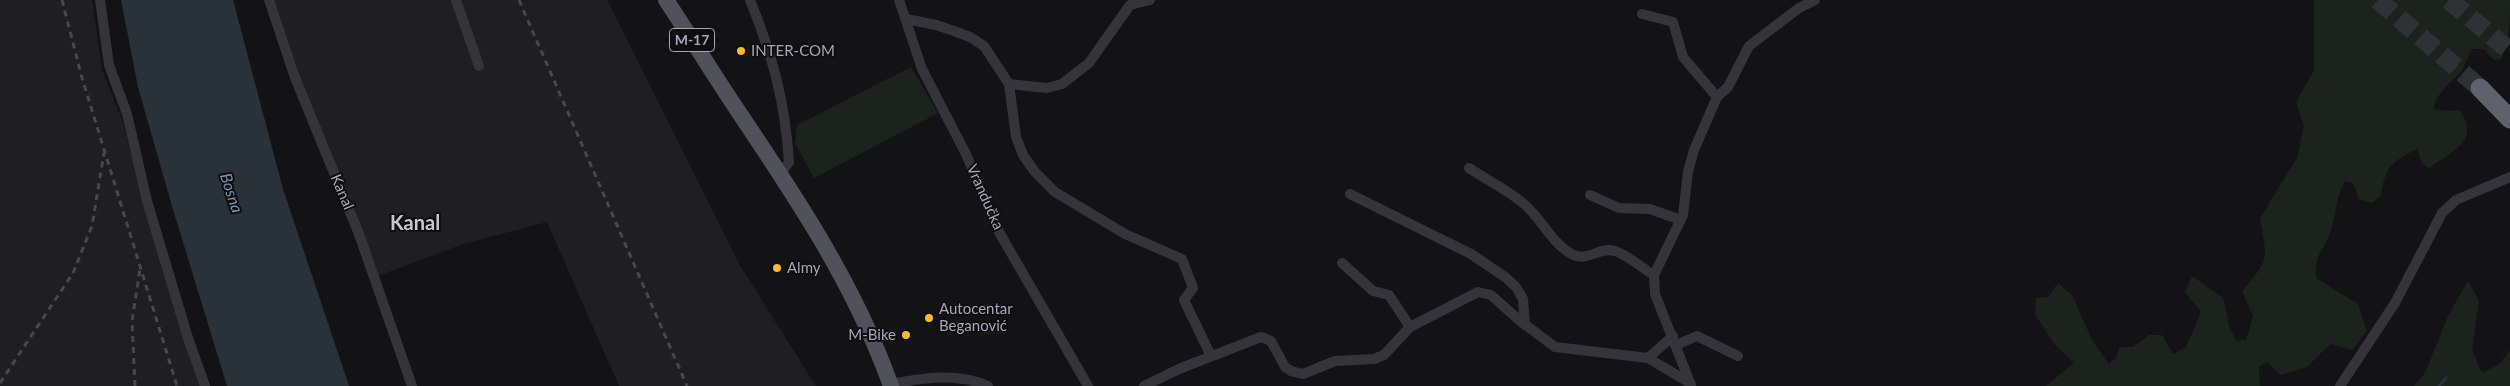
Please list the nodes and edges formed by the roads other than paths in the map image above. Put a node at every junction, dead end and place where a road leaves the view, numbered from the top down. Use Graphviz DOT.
graph roads {
  1 [pos="100,0"];
  2 [pos="269,0"];
  3 [pos="456,0"];
  4 [pos="666,0"];
  5 [pos="750,0"];
  6 [pos="899,0"];
  7 [pos="1150,0"];
  8 [pos="1815,0"];
  9 [pos="1642,14"];
  10 [pos="906,19"];
  11 [pos="478,66"];
  12 [pos="1009,84"];
  13 [pos="2480,88"];
  14 [pos="1717,97"];
  15 [pos="2510,119"];
  16 [pos="1469,168"];
  17 [pos="780,174"];
  18 [pos="2510,177"];
  19 [pos="1350,194"];
  20 [pos="1590,195"];
  21 [pos="1681,220"];
  22 [pos="1342,263"];
  23 [pos="1654,275"];
  24 [pos="1525,325"];
  25 [pos="1410,327"];
  26 [pos="1675,341"];
  27 [pos="1211,356"];
  28 [pos="1738,356"];
  29 [pos="1648,358"];
  30 [pos="1691,384"];
  31 [pos="891,385"];
  32 [pos="205,386"];
  33 [pos="412,386"];
  34 [pos="988,386"];
  35 [pos="1088,386"];
  36 [pos="1144,386"];
  37 [pos="2340,386"];
  1 -- 32 [label="street"];
  2 -- 33 [label="street, Kanal"];
  3 -- 11 [label="street"];
  4 -- 17 [label="main road, M-17"];
  5 -- 17 [label="street"];
  6 -- 10 [label="street, Vrandučka"];
  7 -- 12 [label="street"];
  8 -- 14 [label="street"];
  9 -- 14 [label="street"];
  10 -- 12 [label="street"];
  10 -- 35 [label="street, Vrandučka"];
  12 -- 27 [label="street"];
  13 -- 15 [label="highway"];
  14 -- 21 [label="street"];
  16 -- 23 [label="street"];
  17 -- 31 [label="main road, M-17"];
  18 -- 37 [label="street"];
  19 -- 24 [label="street"];
  20 -- 21 [label="street"];
  21 -- 23 [label="street"];
  22 -- 25 [label="street"];
  23 -- 26 [label="street"];
  24 -- 25 [label="street"];
  24 -- 29 [label="street"];
  25 -- 27 [label="street"];
  26 -- 28 [label="street"];
  26 -- 29 [label="street"];
  26 -- 30 [label="street"];
  27 -- 36 [label="street"];
  29 -- 30 [label="street"];
  31 -- 34 [label="street"];
}
